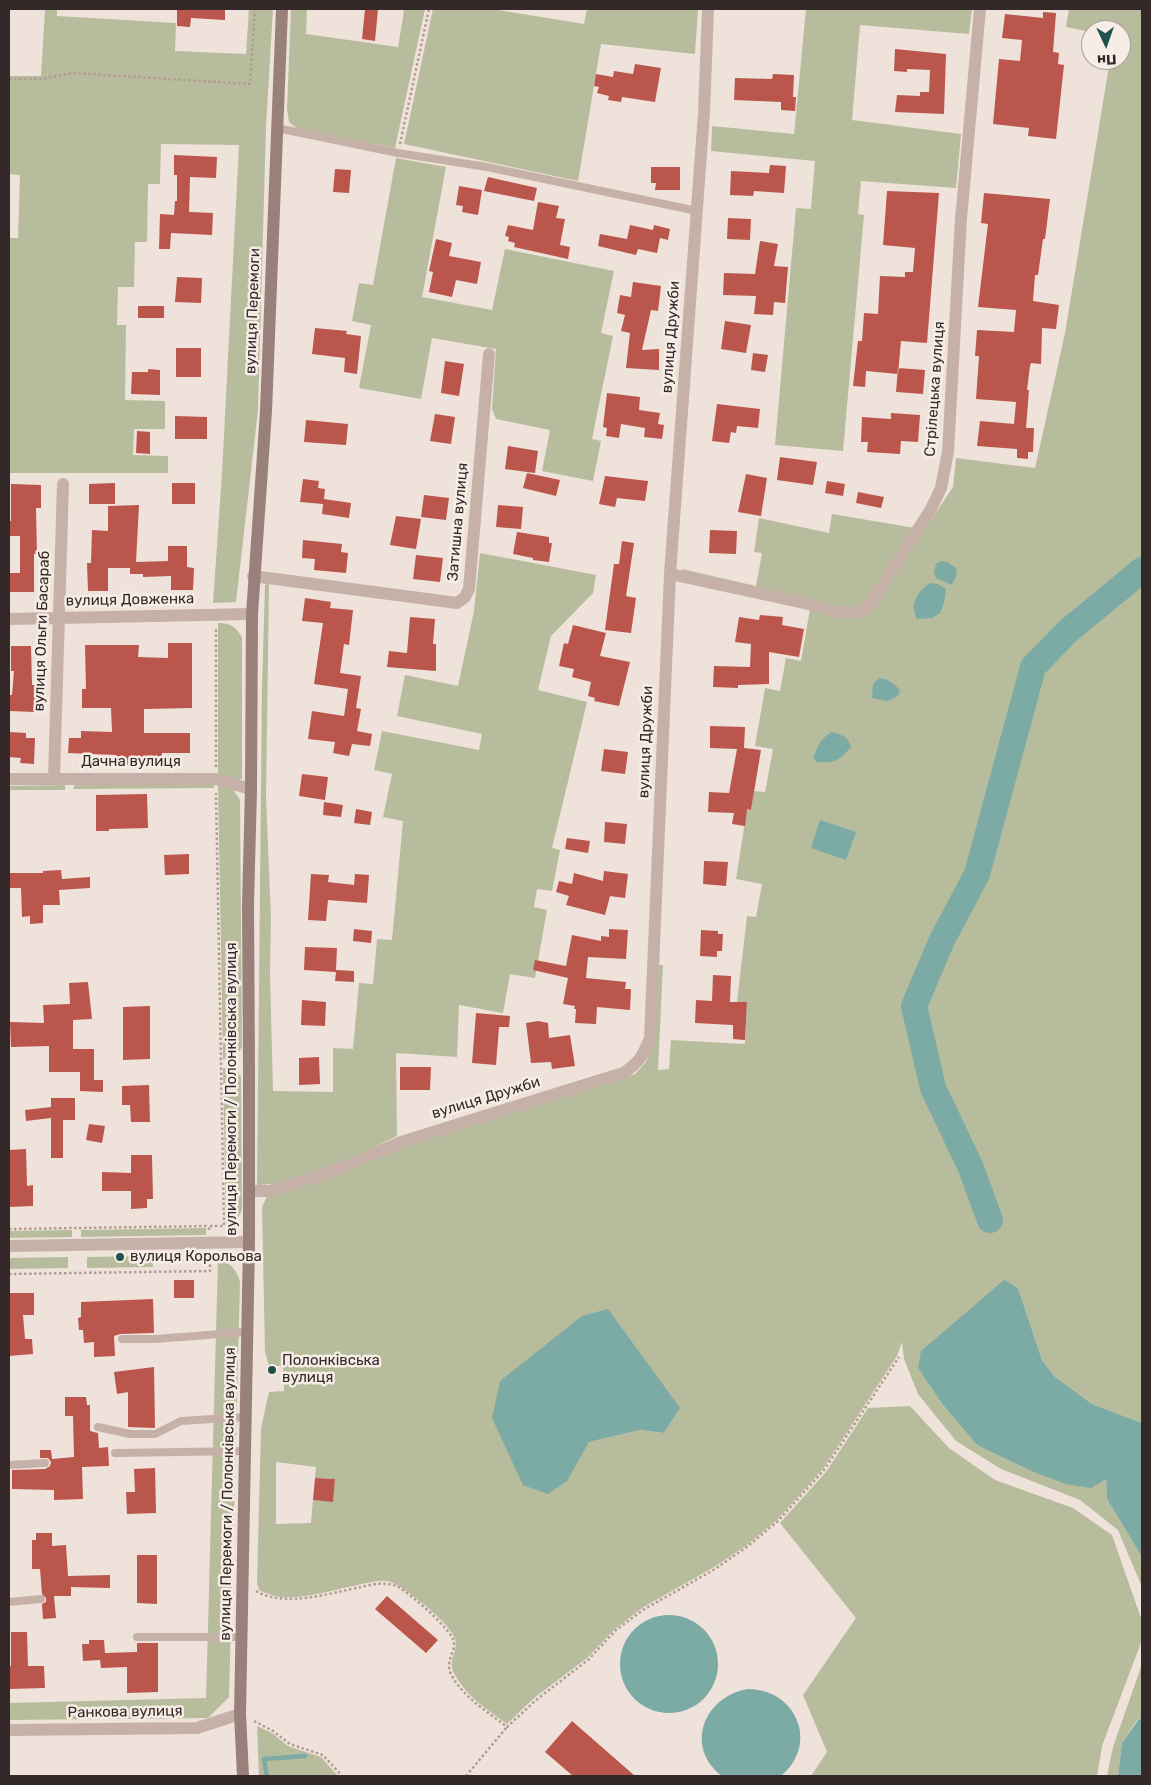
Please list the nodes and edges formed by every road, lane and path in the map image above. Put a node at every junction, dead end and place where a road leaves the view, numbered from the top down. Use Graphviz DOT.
graph roads {
  1 [pos="255,9"];
  2 [pos="282,9"];
  3 [pos="429,9"];
  4 [pos="708,9"];
  5 [pos="980,9"];
  6 [pos="9,79"];
  7 [pos="277,128"];
  8 [pos="398,153"];
  9 [pos="697,211"];
  10 [pos="489,354"];
  11 [pos="62,484"];
  12 [pos="670,574"];
  13 [pos="253,576"];
  14 [pos="216,614"];
  15 [pos="252,614"];
  16 [pos="60,617"];
  17 [pos="9,619"];
  18 [pos="54,778"];
  19 [pos="9,779"];
  20 [pos="216,779"];
  21 [pos="251,789"];
  22 [pos="249,1191"];
  23 [pos="209,1226"];
  24 [pos="9,1229"];
  25 [pos="249,1242"];
  26 [pos="210,1243"];
  27 [pos="9,1246"];
  28 [pos="9,1274"];
  29 [pos="247,1332"];
  30 [pos="122,1339"];
  31 [pos="899,1357"];
  32 [pos="245,1417"];
  33 [pos="98,1427"];
  34 [pos="244,1451"];
  35 [pos="115,1453"];
  36 [pos="45,1463"];
  37 [pos="9,1465"];
  38 [pos="242,1583"];
  39 [pos="41,1599"];
  40 [pos="9,1602"];
  41 [pos="136,1637"];
  42 [pos="241,1637"];
  43 [pos="240,1714"];
  44 [pos="507,1727"];
  45 [pos="9,1730"];
  46 [pos="243,1776"];
  47 [pos="342,1776"];
  48 [pos="466,1776"];
  1 -- 6 [label="path"];
  2 -- 7 [label="main road, вулиця Перемоги"];
  3 -- 8 [label="path"];
  4 -- 9 [label="street, вулиця Дружби"];
  5 -- 12 [label="street, Стрілецька вулиця"];
  7 -- 8 [label="lane"];
  7 -- 13 [label="main road, вулиця Перемоги"];
  8 -- 9 [label="lane"];
  9 -- 12 [label="street, вулиця Дружби"];
  10 -- 13 [label="street, Затишна вулиця"];
  11 -- 16 [label="street, вулиця Ольги Басараб"];
  12 -- 22 [label="street, вулиця Дружби"];
  13 -- 15 [label="main road, вулиця Перемоги"];
  14 -- 15 [label="street, вулиця Довженка"];
  14 -- 16 [label="street, вулиця Довженка"];
  14 -- 20 [label="path"];
  15 -- 21 [label="main road, вулиця Перемоги / Полонківська вулиця"];
  16 -- 17 [label="street, вулиця Довженка"];
  16 -- 18 [label="street, вулиця Ольги Басараб"];
  18 -- 19 [label="street, Дачна вулиця"];
  18 -- 20 [label="street, Дачна вулиця"];
  20 -- 21 [label="street, Дачна вулиця"];
  20 -- 23 [label="path"];
  21 -- 22 [label="main road, вулиця Перемоги / Полонківська вулиця"];
  22 -- 25 [label="main road, вулиця Перемоги / Полонківська вулиця"];
  23 -- 24 [label="path"];
  23 -- 26 [label="path"];
  25 -- 26 [label="street"];
  25 -- 29 [label="main road, вулиця Перемоги / Полонківська вулиця"];
  26 -- 27 [label="street"];
  26 -- 28 [label="path"];
  29 -- 30 [label="lane"];
  29 -- 32 [label="main road, вулиця Перемоги / Полонківська вулиця"];
  31 -- 44 [label="path"];
  32 -- 33 [label="lane"];
  32 -- 34 [label="main road, вулиця Перемоги / Полонківська вулиця"];
  34 -- 35 [label="lane"];
  34 -- 38 [label="main road, вулиця Перемоги / Полонківська вулиця"];
  36 -- 37 [label="lane"];
  38 -- 42 [label="main road, вулиця Перемоги / Полонківська вулиця"];
  38 -- 44 [label="path"];
  39 -- 40 [label="lane"];
  41 -- 42 [label="lane"];
  42 -- 43 [label="main road, вулиця Перемоги / Полонківська вулиця"];
  43 -- 45 [label="street, Ранкова вулиця"];
  43 -- 46 [label="main road, вулиця Перемоги / Полонківська вулиця"];
  43 -- 47 [label="path"];
  44 -- 48 [label="path"];
}
